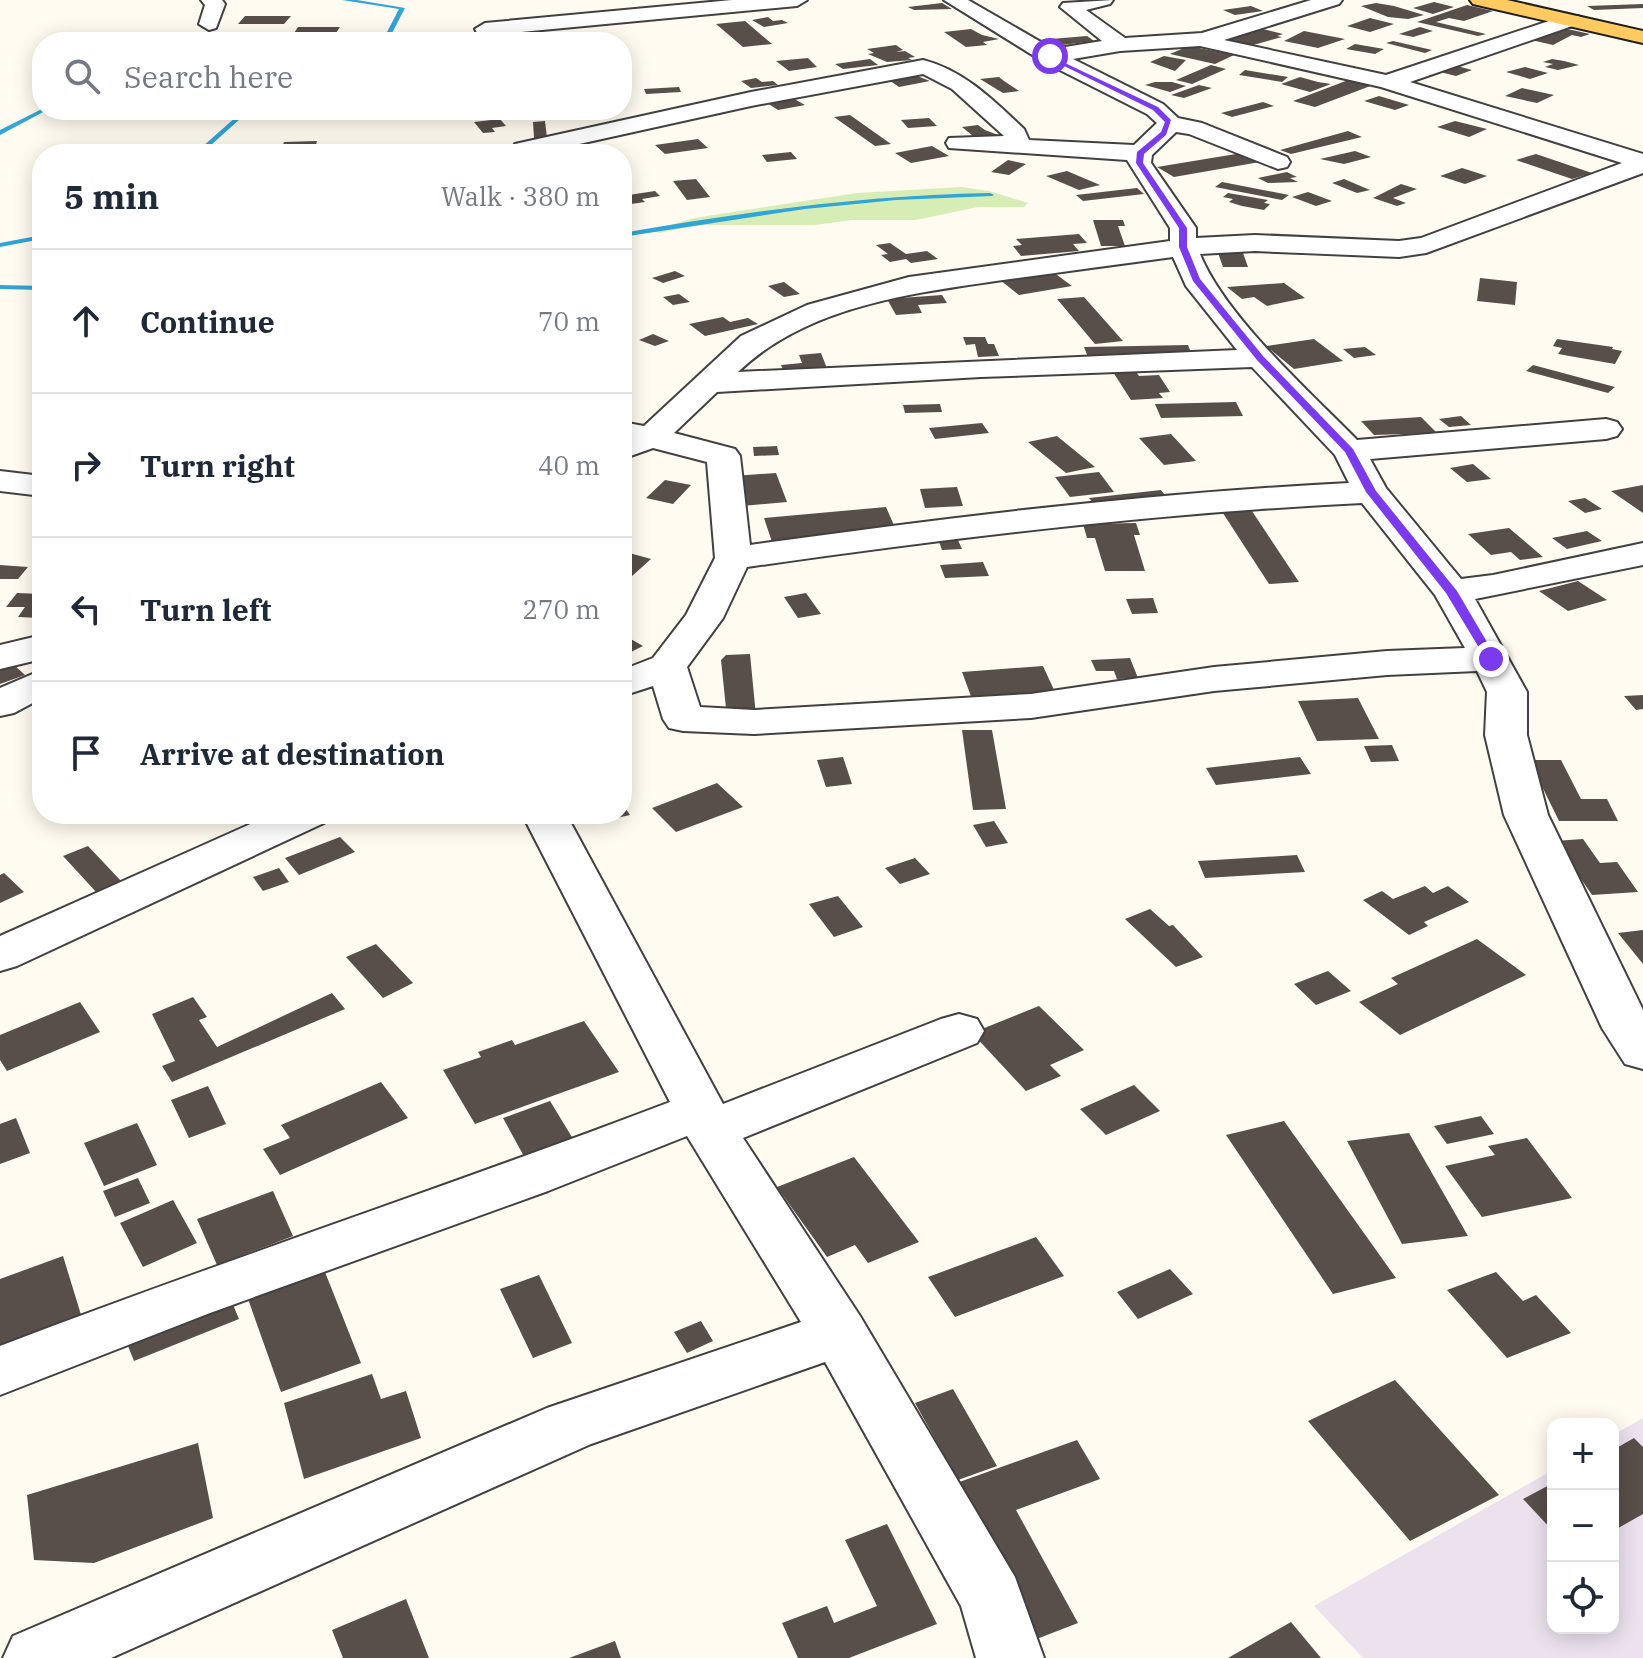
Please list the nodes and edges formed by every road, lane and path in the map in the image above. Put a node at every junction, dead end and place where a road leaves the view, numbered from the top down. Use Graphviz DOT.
graph roads {
  1 [pos="211,0"];
  2 [pos="797,0"];
  3 [pos="954,0"];
  4 [pos="1103,0"];
  5 [pos="1332,0"];
  6 [pos="1480,0"];
  7 [pos="1304,8"];
  8 [pos="1571,20"];
  9 [pos="1260,22"];
  10 [pos="1336,22"];
  11 [pos="209,24"];
  12 [pos="1309,29"];
  13 [pos="515,32"];
  14 [pos="1643,37"];
  15 [pos="1204,39"];
  16 [pos="1120,45"];
  17 [pos="1050,56"];
  18 [pos="1387,82"];
  19 [pos="1168,124"];
  20 [pos="958,143"];
  21 [pos="547,144"];
  22 [pos="1017,144"];
  23 [pos="1279,152"];
  24 [pos="1140,153"];
  25 [pos="1643,163"];
  26 [pos="1597,181"];
  27 [pos="1631,192"];
  28 [pos="1183,247"];
  29 [pos="1260,358"];
  30 [pos="709,383"];
  31 [pos="1606,429"];
  32 [pos="632,439"];
  33 [pos="1349,451"];
  34 [pos="0,481"];
  35 [pos="32,485"];
  36 [pos="1371,492"];
  37 [pos="1643,554"];
  38 [pos="733,558"];
  39 [pos="1451,591"];
  40 [pos="32,649"];
  41 [pos="0,657"];
  42 [pos="1491,659"];
  43 [pos="667,666"];
  44 [pos="632,680"];
  45 [pos="32,687"];
  46 [pos="0,704"];
  47 [pos="287,824"];
  48 [pos="549,824"];
  49 [pos="0,955"];
  50 [pos="959,1031"];
  51 [pos="1643,1052"];
  52 [pos="705,1121"];
  53 [pos="839,1333"];
  54 [pos="0,1371"];
  55 [pos="37,1658"];
  56 [pos="1010,1658"];
  1 -- 11 [label="street"];
  2 -- 13 [label="street"];
  3 -- 17 [label="street"];
  4 -- 16 [label="street"];
  5 -- 7 [label="street"];
  6 -- 8 [label="main road"];
  7 -- 9 [label="street"];
  7 -- 10 [label="street"];
  8 -- 14 [label="main road"];
  8 -- 18 [label="street"];
  9 -- 12 [label="street"];
  9 -- 15 [label="street"];
  15 -- 16 [label="street"];
  15 -- 18 [label="street"];
  16 -- 17 [label="street"];
  17 -- 19 [label="street"];
  18 -- 25 [label="street"];
  19 -- 23 [label="street"];
  19 -- 24 [label="street"];
  20 -- 22 [label="street"];
  21 -- 22 [label="street"];
  22 -- 24 [label="street"];
  24 -- 28 [label="street"];
  25 -- 26 [label="street"];
  26 -- 27 [label="street"];
  26 -- 28 [label="street"];
  28 -- 29 [label="street"];
  28 -- 30 [label="street"];
  29 -- 30 [label="street"];
  29 -- 33 [label="street"];
  30 -- 32 [label="street"];
  31 -- 33 [label="street"];
  32 -- 38 [label="street"];
  33 -- 36 [label="street"];
  34 -- 35 [label="street"];
  36 -- 38 [label="street"];
  36 -- 39 [label="street"];
  37 -- 39 [label="street"];
  38 -- 43 [label="street"];
  39 -- 42 [label="street"];
  40 -- 41 [label="street"];
  42 -- 43 [label="street"];
  42 -- 51 [label="street"];
  43 -- 44 [label="street"];
  45 -- 46 [label="street"];
  47 -- 49 [label="street"];
  48 -- 52 [label="street"];
  50 -- 52 [label="street"];
  52 -- 53 [label="street"];
  52 -- 54 [label="street"];
  53 -- 55 [label="street"];
  53 -- 56 [label="street"];
}
